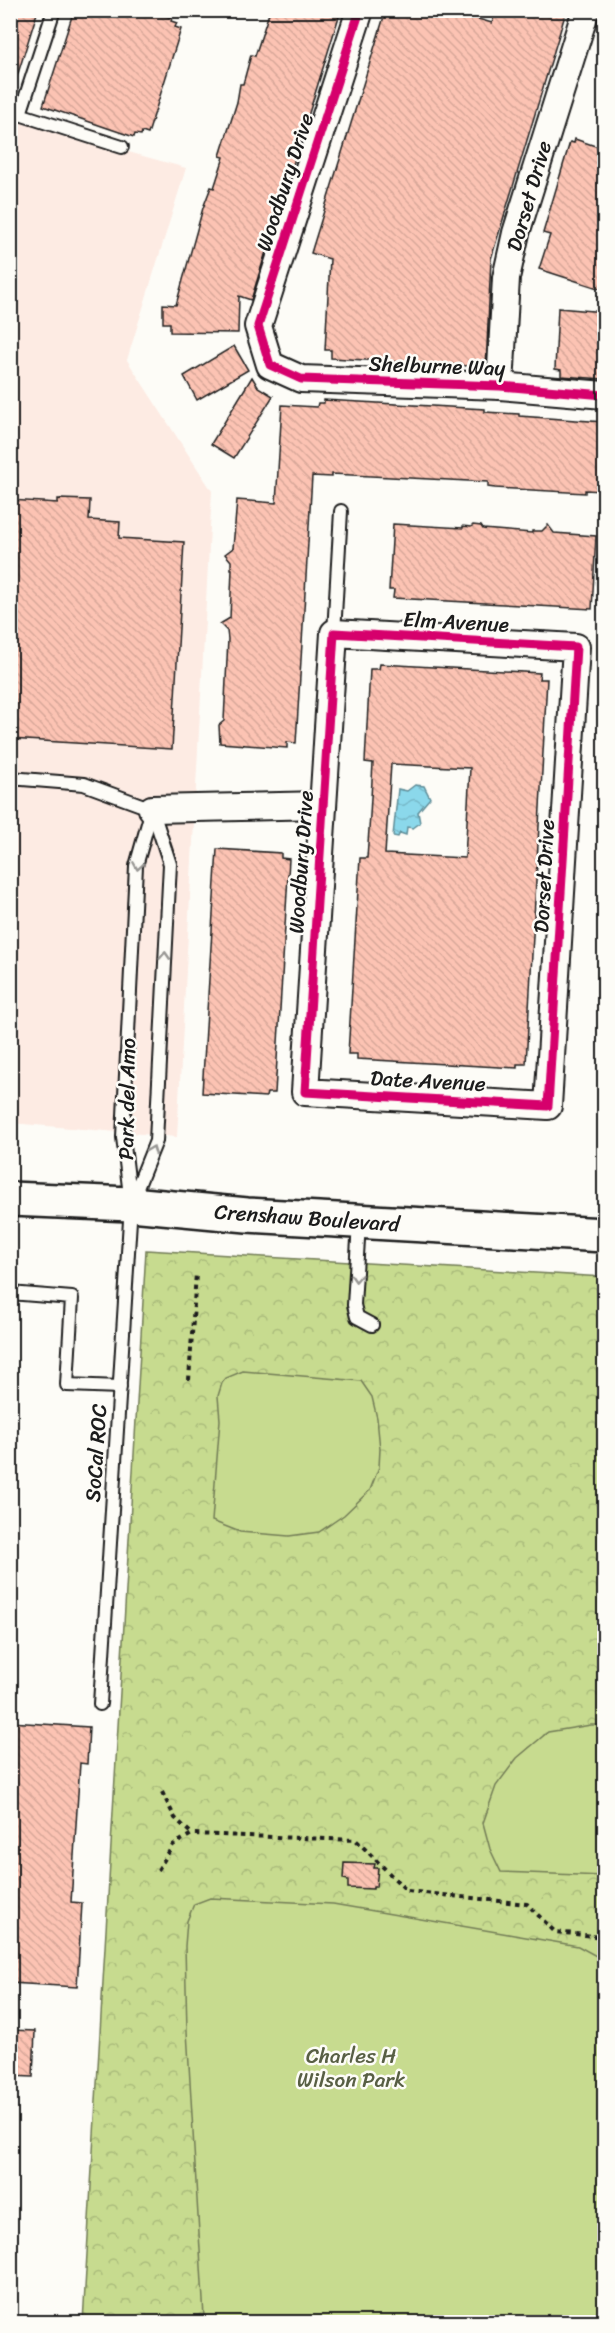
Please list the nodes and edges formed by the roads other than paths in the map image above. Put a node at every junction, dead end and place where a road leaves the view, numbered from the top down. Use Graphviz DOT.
graph roads {
  1 [pos="54,10"];
  2 [pos="360,10"];
  3 [pos="586,10"];
  4 [pos="15,112"];
  5 [pos="122,147"];
  6 [pos="270,365"];
  7 [pos="500,386"];
  8 [pos="604,396"];
  9 [pos="341,511"];
  10 [pos="334,633"];
  11 [pos="576,647"];
  12 [pos="10,778"];
  13 [pos="323,806"];
  14 [pos="152,809"];
  15 [pos="305,1092"];
  16 [pos="548,1106"];
  17 [pos="10,1199"];
  18 [pos="131,1204"];
  19 [pos="359,1222"];
  20 [pos="604,1235"];
  21 [pos="10,1293"];
  22 [pos="372,1325"];
  23 [pos="120,1388"];
  24 [pos="100,1704"];
  1 -- 4 [label="lane"];
  2 -- 6 [label="street, Woodbury Drive"];
  3 -- 7 [label="street, Dorset Drive"];
  4 -- 5 [label="lane"];
  6 -- 7 [label="street, Shelburne Way"];
  7 -- 8 [label="street, Shelburne Way"];
  9 -- 10 [label="lane"];
  10 -- 11 [label="street, Elm Avenue"];
  10 -- 13 [label="street, Woodbury Drive"];
  11 -- 16 [label="street, Dorset Drive"];
  12 -- 14 [label="lane"];
  13 -- 14 [label="street"];
  13 -- 15 [label="street, Woodbury Drive"];
  14 -- 18 [label="lane, Park del Amo, one-way"];
  18 -- 14 [label="lane, Park del Amo, one-way"];
  15 -- 16 [label="street, Date Avenue"];
  17 -- 18 [label="main road, Crenshaw Boulevard"];
  18 -- 19 [label="main road, Crenshaw Boulevard"];
  18 -- 23 [label="lane, SoCal ROC"];
  19 -- 20 [label="main road, Crenshaw Boulevard"];
  19 -- 22 [label="lane, one-way"];
  21 -- 23 [label="lane"];
  23 -- 24 [label="lane, SoCal ROC"];
}
